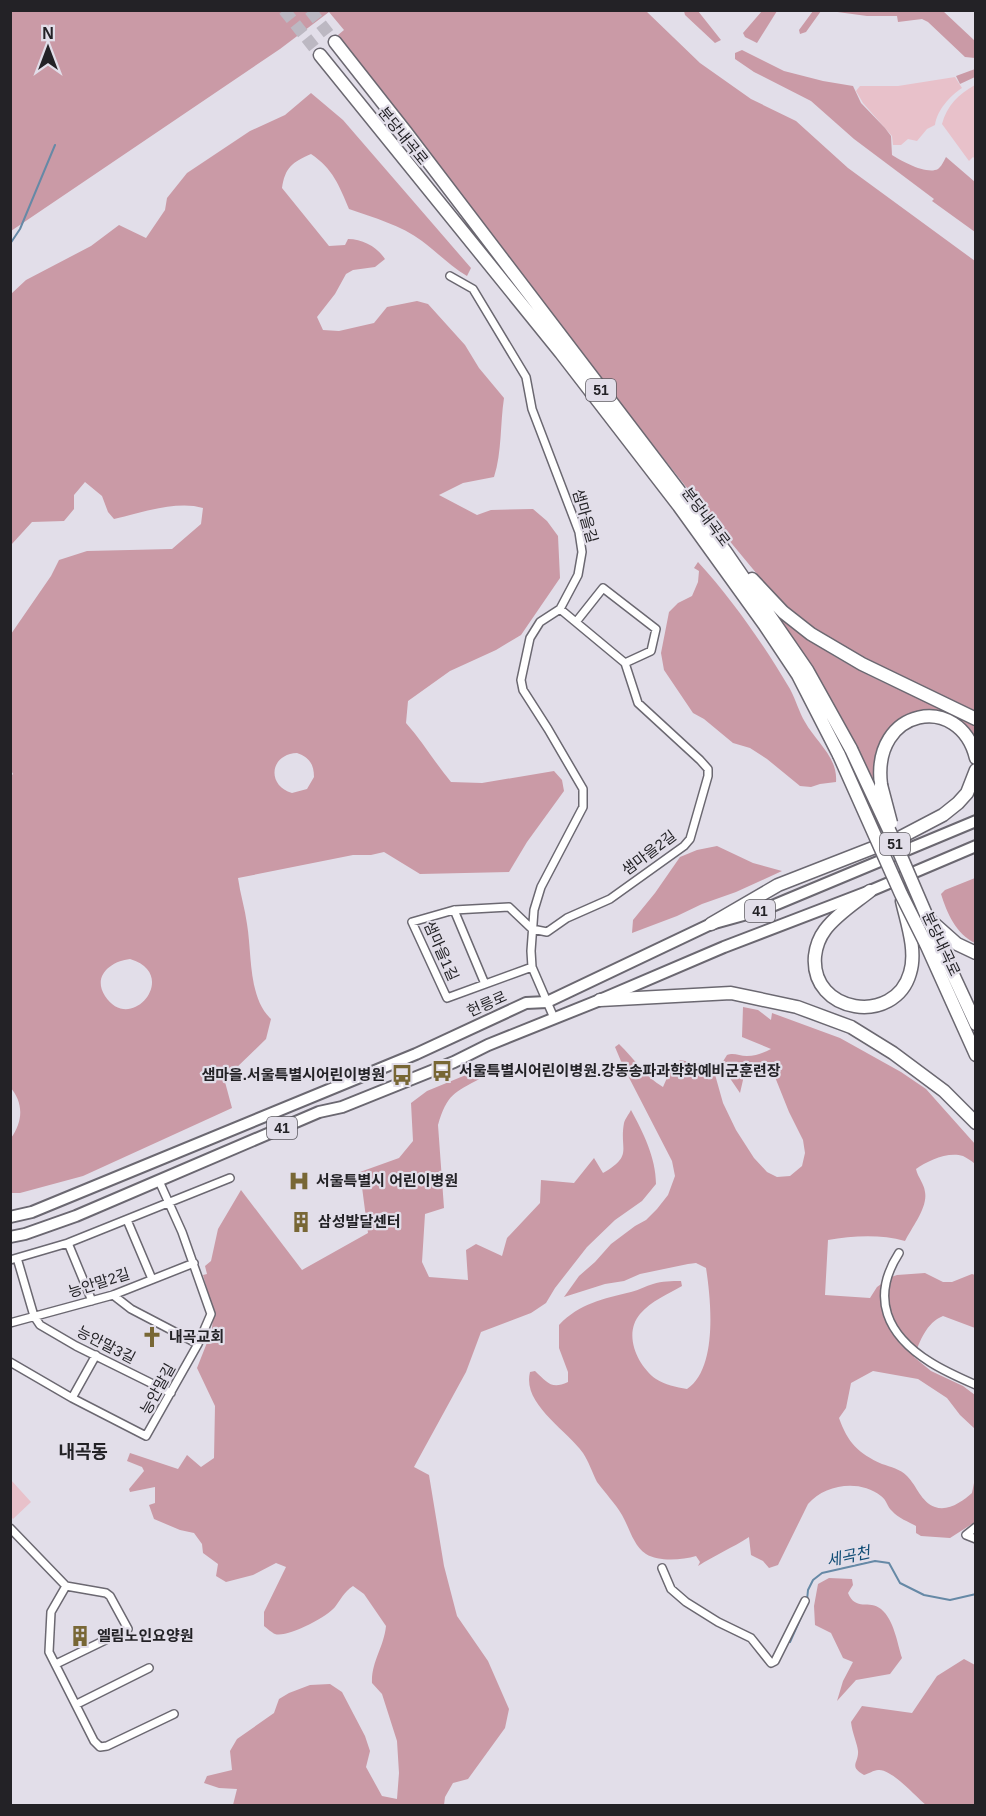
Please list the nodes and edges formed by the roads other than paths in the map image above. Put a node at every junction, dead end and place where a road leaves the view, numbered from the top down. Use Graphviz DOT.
graph roads {
  1 [pos="335,42"];
  2 [pos="320,55"];
  3 [pos="450,276"];
  4 [pos="725,550"];
  5 [pos="560,609"];
  6 [pos="576,622"];
  7 [pos="625,663"];
  8 [pos="975,718"];
  9 [pos="845,752"];
  10 [pos="975,758"];
  11 [pos="975,770"];
  12 [pos="975,821"];
  13 [pos="899,842"];
  14 [pos="975,846"];
  15 [pos="870,891"];
  16 [pos="901,894"];
  17 [pos="454,910"];
  18 [pos="711,924"];
  19 [pos="532,929"];
  20 [pos="937,939"];
  21 [pos="975,953"];
  22 [pos="532,967"];
  23 [pos="485,984"];
  24 [pos="600,1000"];
  25 [pos="547,1002"];
  26 [pos="554,1018"];
  27 [pos="975,1024"];
  28 [pos="975,1056"];
  29 [pos="975,1123"];
  30 [pos="230,1178"];
  31 [pos="159,1181"];
  32 [pos="170,1204"];
  33 [pos="10,1217"];
  34 [pos="127,1220"];
  35 [pos="10,1237"];
  36 [pos="68,1243"];
  37 [pos="898,1253"];
  38 [pos="14,1259"];
  39 [pos="194,1263"];
  40 [pos="152,1279"];
  41 [pos="113,1295"];
  42 [pos="92,1301"];
  43 [pos="34,1316"];
  44 [pos="10,1323"];
  45 [pos="198,1344"];
  46 [pos="96,1356"];
  47 [pos="10,1362"];
  48 [pos="975,1385"];
  49 [pos="171,1393"];
  50 [pos="72,1398"];
  51 [pos="975,1527"];
  52 [pos="10,1528"];
  53 [pos="975,1539"];
  54 [pos="663,1568"];
  55 [pos="66,1586"];
  56 [pos="805,1601"];
  57 [pos="56,1664"];
  58 [pos="149,1668"];
  59 [pos="76,1704"];
  60 [pos="174,1714"];
  1 -- 4 [label="highway, 분당내곡로 / 51"];
  2 -- 9 [label="highway, 분당내곡로 / 51"];
  3 -- 5 [label="street, 샘마을길"];
  4 -- 8 [label="highway"];
  4 -- 9 [label="highway, 분당내곡로 / 51"];
  5 -- 6 [label="street"];
  5 -- 19 [label="street, 샘마을길"];
  6 -- 7 [label="street"];
  6 -- 7 [label="street"];
  7 -- 19 [label="street, 샘마을2길"];
  9 -- 13 [label="highway, 분당내곡로 / 51, bridge"];
  9 -- 16 [label="highway, 분당내곡로 / 51, bridge"];
  10 -- 13 [label="highway, bridge"];
  11 -- 13 [label="highway"];
  12 -- 18 [label="main road, 헌릉로 / 41"];
  13 -- 18 [label="highway"];
  13 -- 20 [label="highway, 분당내곡로 / 51, bridge"];
  14 -- 15 [label="main road, 41"];
  15 -- 16 [label="highway, bridge"];
  15 -- 24 [label="main road, 41"];
  16 -- 20 [label="highway, 분당내곡로 / 51, bridge"];
  17 -- 19 [label="street, 샘마을1길"];
  17 -- 23 [label="street, 샘마을1길"];
  17 -- 23 [label="street, 샘마을1길"];
  18 -- 25 [label="main road, 헌릉로 / 41"];
  19 -- 22 [label="street, 샘마을길"];
  20 -- 21 [label="highway"];
  20 -- 27 [label="highway, 분당내곡로 / 51"];
  20 -- 28 [label="highway, 분당내곡로 / 51"];
  22 -- 23 [label="street"];
  22 -- 25 [label="street, 샘마을길"];
  24 -- 26 [label="main road, 41"];
  24 -- 29 [label="highway"];
  25 -- 26 [label="street, 샘마을길"];
  25 -- 33 [label="main road, 헌릉로 / 41"];
  26 -- 31 [label="main road, 41"];
  30 -- 32 [label="street"];
  31 -- 32 [label="street, 능안말길"];
  31 -- 35 [label="main road, 41"];
  32 -- 34 [label="street"];
  32 -- 39 [label="street, 능안말길"];
  34 -- 36 [label="street"];
  34 -- 40 [label="street"];
  36 -- 38 [label="street"];
  36 -- 42 [label="street"];
  37 -- 48 [label="street"];
  38 -- 43 [label="street"];
  39 -- 40 [label="street, 능안말2길"];
  39 -- 45 [label="street, 능안말길"];
  40 -- 41 [label="street, 능안말2길"];
  41 -- 42 [label="street, 능안말2길"];
  41 -- 45 [label="street"];
  42 -- 43 [label="street, 능안말2길"];
  43 -- 44 [label="street, 능안말2길"];
  43 -- 46 [label="street, 능안말3길"];
  45 -- 49 [label="street, 능안말길"];
  46 -- 49 [label="street, 능안말3길"];
  46 -- 50 [label="street"];
  47 -- 50 [label="street, 능안말길"];
  49 -- 50 [label="street, 능안말길"];
  51 -- 53 [label="street"];
  52 -- 55 [label="street"];
  54 -- 56 [label="street"];
  55 -- 57 [label="street"];
  55 -- 57 [label="street"];
  57 -- 59 [label="street"];
  58 -- 59 [label="street"];
  59 -- 60 [label="street"];
}
